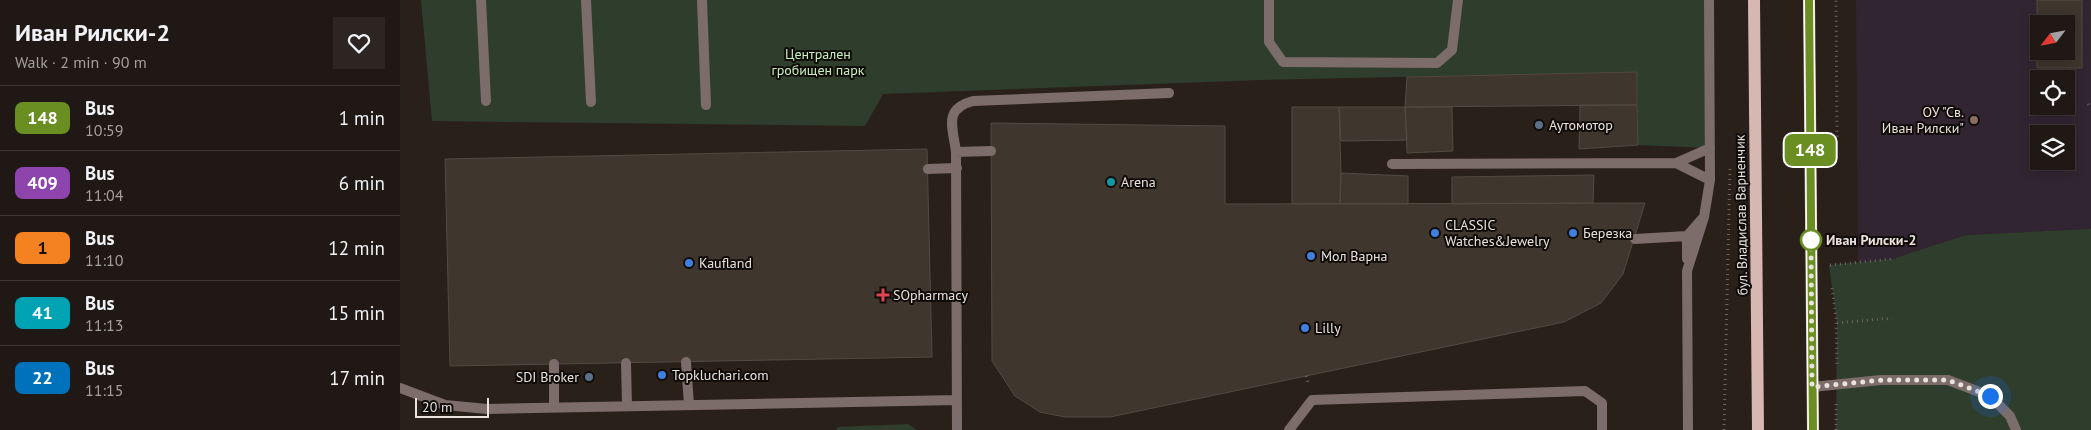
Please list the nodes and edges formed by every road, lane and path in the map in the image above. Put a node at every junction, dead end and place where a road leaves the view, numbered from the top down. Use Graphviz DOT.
graph roads {
  1 [pos="481,0"];
  2 [pos="586,0"];
  3 [pos="702,0"];
  4 [pos="1269,0"];
  5 [pos="1458,0"];
  6 [pos="1709,0"];
  7 [pos="1754,0"];
  8 [pos="1809,0"];
  9 [pos="1836,0"];
  10 [pos="1169,93"];
  11 [pos="486,101"];
  12 [pos="591,102"];
  13 [pos="2088,104"];
  14 [pos="706,105"];
  15 [pos="2091,108"];
  16 [pos="1710,148"];
  17 [pos="991,151"];
  18 [pos="956,152"];
  19 [pos="1676,163"];
  20 [pos="1730,163"];
  21 [pos="1392,164"];
  22 [pos="1830,164"];
  23 [pos="956,168"];
  24 [pos="928,169"];
  25 [pos="1710,180"];
  26 [pos="1704,217"];
  27 [pos="1688,236"];
  28 [pos="1635,239"];
  29 [pos="1828,258"];
  30 [pos="1892,259"];
  31 [pos="1829,265"];
  32 [pos="1687,271"];
  33 [pos="1830,274"];
  34 [pos="1832,282"];
  35 [pos="1892,318"];
  36 [pos="1837,322"];
  37 [pos="686,362"];
  38 [pos="626,363"];
  39 [pos="554,364"];
  40 [pos="1837,385"];
  41 [pos="1812,387"];
  42 [pos="400,388"];
  43 [pos="957,400"];
  44 [pos="627,406"];
  45 [pos="688,406"];
  46 [pos="554,407"];
  47 [pos="956,430"];
  48 [pos="1289,430"];
  49 [pos="1602,430"];
  50 [pos="1688,430"];
  51 [pos="1724,430"];
  52 [pos="1758,430"];
  53 [pos="1813,430"];
  54 [pos="1836,430"];
  55 [pos="2016,430"];
  1 -- 11 [label="lane"];
  2 -- 12 [label="lane"];
  3 -- 14 [label="lane"];
  4 -- 5 [label="lane"];
  6 -- 16 [label="lane"];
  7 -- 52 [label="main road, бул. Владислав Варненчик"];
  8 -- 41 [label="main road"];
  9 -- 22 [label="path"];
  10 -- 18 [label="lane"];
  13 -- 15 [label="path"];
  16 -- 19 [label="lane"];
  16 -- 25 [label="lane"];
  17 -- 18 [label="lane"];
  18 -- 23 [label="lane"];
  19 -- 21 [label="lane"];
  19 -- 25 [label="lane"];
  20 -- 51 [label="path"];
  23 -- 24 [label="lane"];
  23 -- 43 [label="lane"];
  25 -- 26 [label="lane"];
  26 -- 27 [label="lane"];
  26 -- 32 [label="lane"];
  27 -- 28 [label="lane"];
  27 -- 32 [label="lane"];
  29 -- 31 [label="path"];
  30 -- 31 [label="path"];
  31 -- 33 [label="path"];
  32 -- 50 [label="lane"];
  34 -- 36 [label="path"];
  35 -- 36 [label="path"];
  36 -- 40 [label="path"];
  37 -- 45 [label="lane"];
  38 -- 44 [label="lane"];
  39 -- 46 [label="lane"];
  40 -- 41 [label="lane"];
  40 -- 54 [label="path"];
  40 -- 55 [label="lane"];
  41 -- 53 [label="main road"];
  42 -- 46 [label="lane"];
  43 -- 45 [label="lane"];
  43 -- 47 [label="lane"];
  44 -- 45 [label="lane"];
  44 -- 46 [label="lane"];
  48 -- 49 [label="lane"];
}
